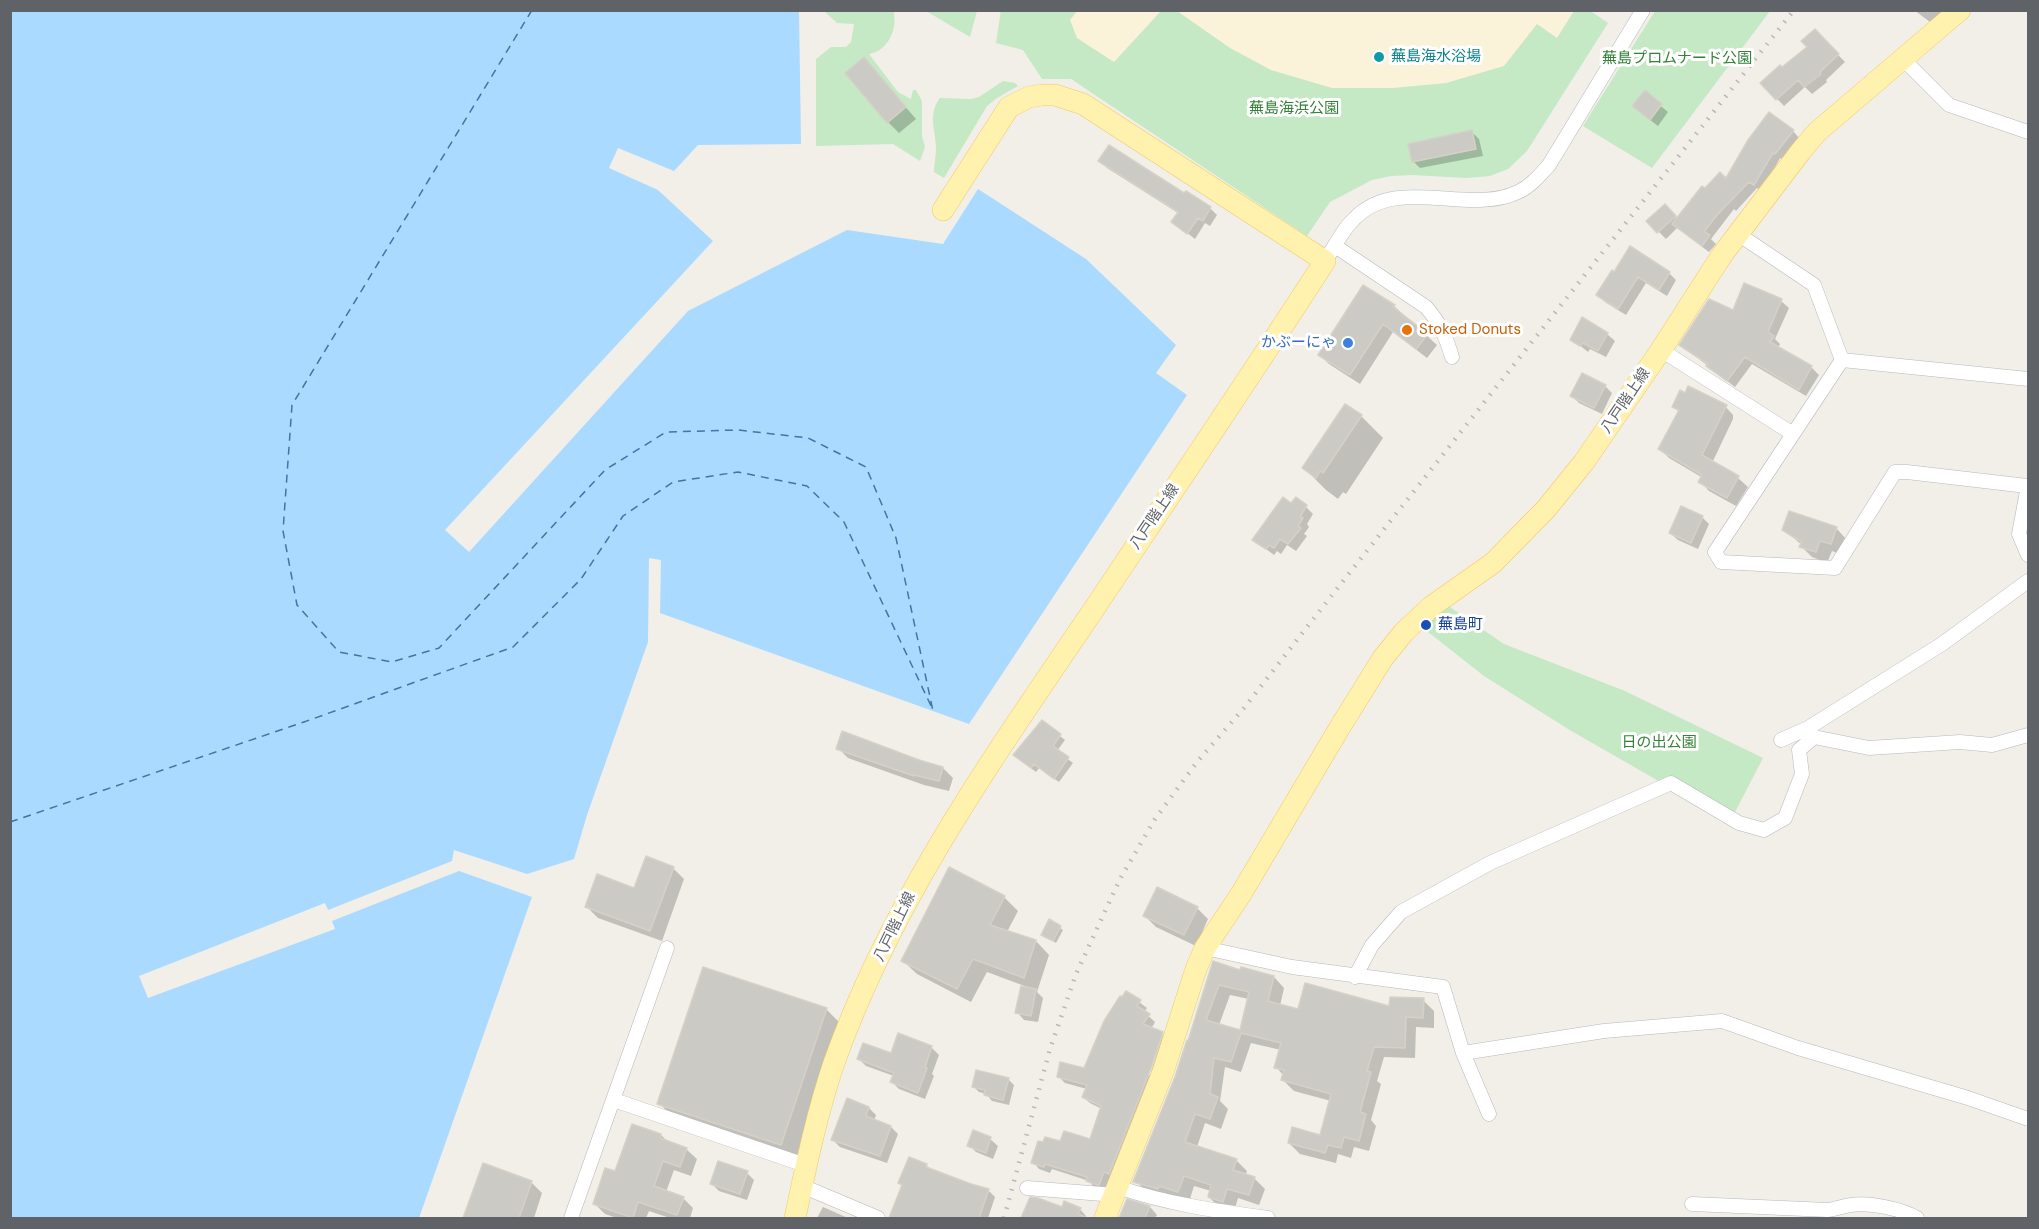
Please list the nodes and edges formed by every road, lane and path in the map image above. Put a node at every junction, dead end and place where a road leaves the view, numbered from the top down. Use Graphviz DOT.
graph roads {
  1 [pos="1643,10"];
  2 [pos="1960,10"];
  3 [pos="1903,59"];
  4 [pos="2028,132"];
  5 [pos="943,210"];
  6 [pos="1738,234"];
  7 [pos="1330,254"];
  8 [pos="1661,350"];
  9 [pos="1452,357"];
  10 [pos="1842,360"];
  11 [pos="2028,379"];
  12 [pos="1793,434"];
  13 [pos="2028,486"];
  14 [pos="2028,555"];
  15 [pos="2028,581"];
  16 [pos="1811,732"];
  17 [pos="2028,735"];
  18 [pos="1781,740"];
  19 [pos="667,948"];
  20 [pos="1205,948"];
  21 [pos="1355,976"];
  22 [pos="1463,1053"];
  23 [pos="614,1100"];
  24 [pos="1489,1114"];
  25 [pos="2028,1119"];
  26 [pos="804,1175"];
  27 [pos="1027,1188"];
  28 [pos="1117,1191"];
  29 [pos="1692,1204"];
  30 [pos="1717,1212"];
  31 [pos="571,1218"];
  32 [pos="795,1218"];
  33 [pos="877,1218"];
  34 [pos="1105,1218"];
  35 [pos="1268,1218"];
  36 [pos="1917,1218"];
  1 -- 7 [label="street"];
  2 -- 3 [label="main road, 八戸階上線"];
  3 -- 4 [label="street"];
  3 -- 6 [label="main road, 八戸階上線"];
  5 -- 7 [label="main road"];
  6 -- 8 [label="main road, 八戸階上線"];
  6 -- 10 [label="street"];
  7 -- 9 [label="street"];
  7 -- 26 [label="main road, 八戸階上線"];
  8 -- 12 [label="street"];
  8 -- 20 [label="main road, 八戸階上線"];
  10 -- 11 [label="street"];
  10 -- 12 [label="street"];
  12 -- 13 [label="street"];
  13 -- 14 [label="street"];
  15 -- 16 [label="street"];
  16 -- 17 [label="street"];
  16 -- 18 [label="street"];
  16 -- 21 [label="street"];
  19 -- 23 [label="street"];
  20 -- 21 [label="street"];
  20 -- 28 [label="main road, 八戸階上線"];
  21 -- 22 [label="street"];
  22 -- 24 [label="street"];
  22 -- 25 [label="street"];
  23 -- 26 [label="street"];
  23 -- 31 [label="street"];
  26 -- 32 [label="main road, 八戸階上線"];
  26 -- 33 [label="street"];
  27 -- 28 [label="street"];
  28 -- 34 [label="main road, 八戸階上線"];
  28 -- 35 [label="street"];
  29 -- 30 [label="street"];
  30 -- 36 [label="street"];
}
